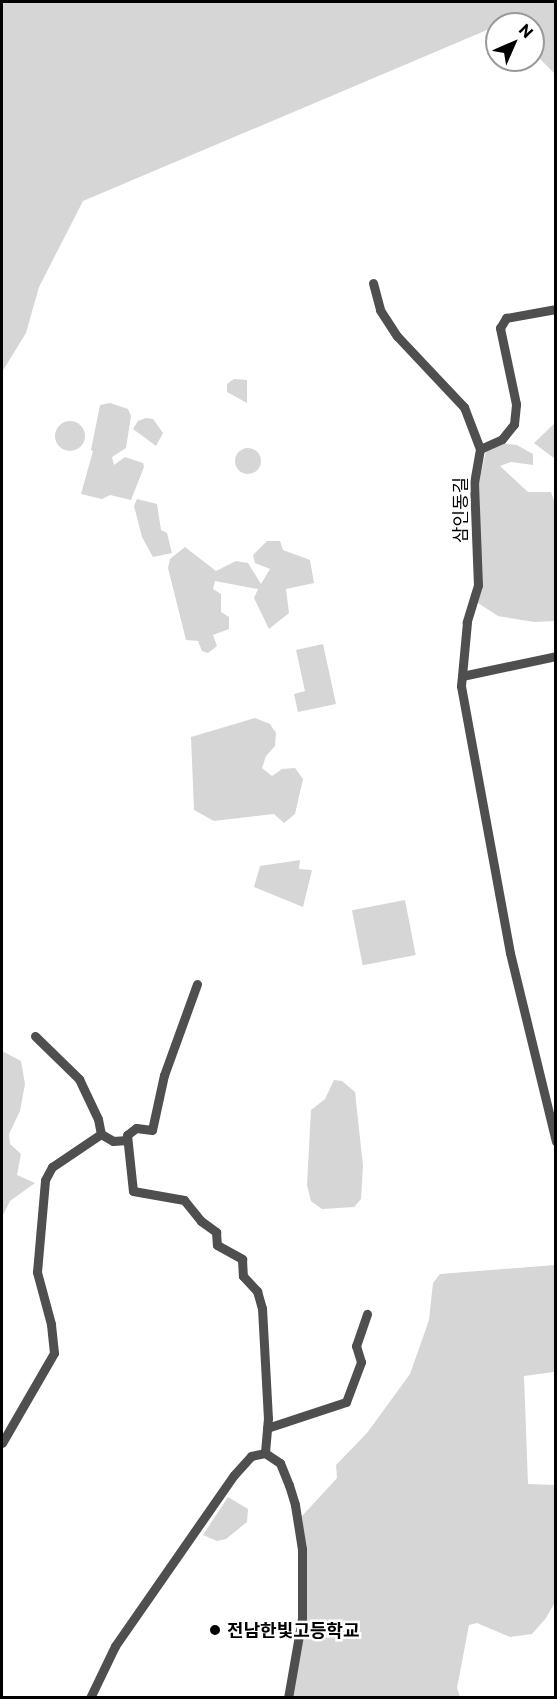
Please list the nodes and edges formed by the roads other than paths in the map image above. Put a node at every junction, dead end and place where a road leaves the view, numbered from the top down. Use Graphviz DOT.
graph roads {
  1 [pos="373,283"];
  2 [pos="555,309"];
  3 [pos="480,449"];
  4 [pos="555,656"];
  5 [pos="462,676"];
  6 [pos="197,984"];
  7 [pos="35,1036"];
  8 [pos="101,1134"];
  9 [pos="127,1140"];
  10 [pos="555,1141"];
  11 [pos="367,1314"];
  12 [pos="267,1428"];
  13 [pos="2,1443"];
  14 [pos="265,1453"];
  15 [pos="90,1698"];
  16 [pos="288,1698"];
  1 -- 3 [label="street"];
  2 -- 3 [label="street"];
  3 -- 5 [label="street, 삼인동길"];
  4 -- 5 [label="street"];
  5 -- 10 [label="street, 삼인동길"];
  6 -- 9 [label="street"];
  7 -- 8 [label="street"];
  8 -- 9 [label="street"];
  8 -- 13 [label="street"];
  9 -- 12 [label="street"];
  11 -- 12 [label="street"];
  12 -- 14 [label="street"];
  14 -- 15 [label="street"];
  14 -- 16 [label="street"];
}
